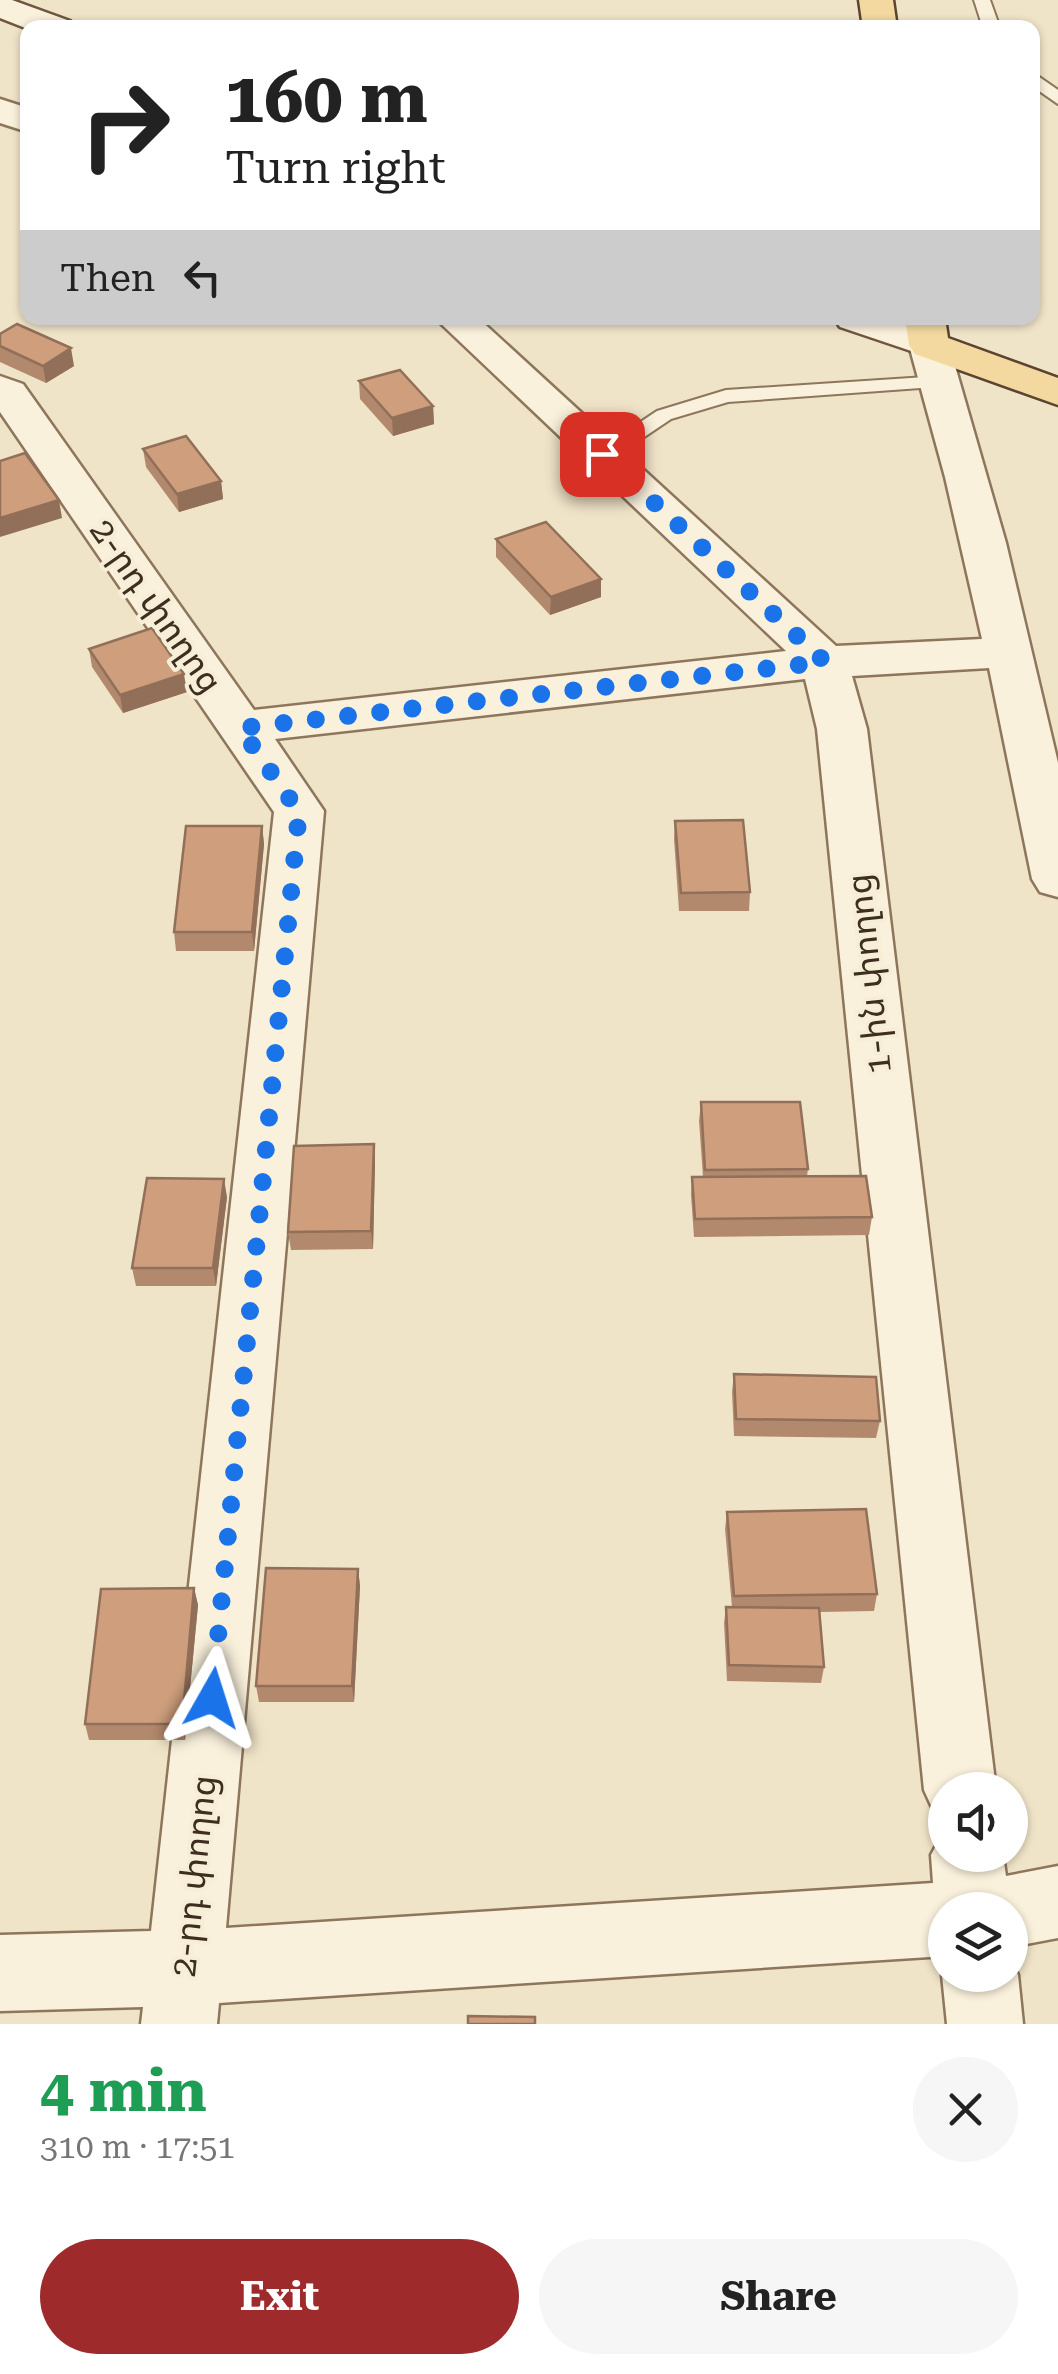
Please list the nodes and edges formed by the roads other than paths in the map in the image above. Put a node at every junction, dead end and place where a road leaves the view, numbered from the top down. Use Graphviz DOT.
graph roads {
  1 [pos="0,7"];
  2 [pos="36,20"];
  3 [pos="464,325"];
  4 [pos="873,325"];
  5 [pos="942,351"];
  6 [pos="0,390"];
  7 [pos="1058,392"];
  8 [pos="602,454"];
  9 [pos="1008,652"];
  10 [pos="825,662"];
  11 [pos="240,728"];
  12 [pos="1058,879"];
  13 [pos="958,1772"];
  14 [pos="1058,1902"];
  15 [pos="1028,1907"];
  16 [pos="928,1921"];
  17 [pos="0,1973"];
  18 [pos="982,1992"];
  19 [pos="182,1996"];
  20 [pos="985,2024"];
  1 -- 2 [label="street"];
  3 -- 8 [label="street"];
  4 -- 5 [label="street"];
  5 -- 7 [label="main road"];
  5 -- 8 [label="lane"];
  5 -- 9 [label="street"];
  6 -- 11 [label="street, 2-րդ փողոց"];
  8 -- 10 [label="street"];
  9 -- 10 [label="street"];
  9 -- 12 [label="street"];
  10 -- 11 [label="street"];
  10 -- 13 [label="street, 1-ին փողոց"];
  11 -- 19 [label="street, 2-րդ փողոց"];
  14 -- 15 [label="street"];
  16 -- 19 [label="street"];
  17 -- 19 [label="street"];
  18 -- 20 [label="street"];
}
